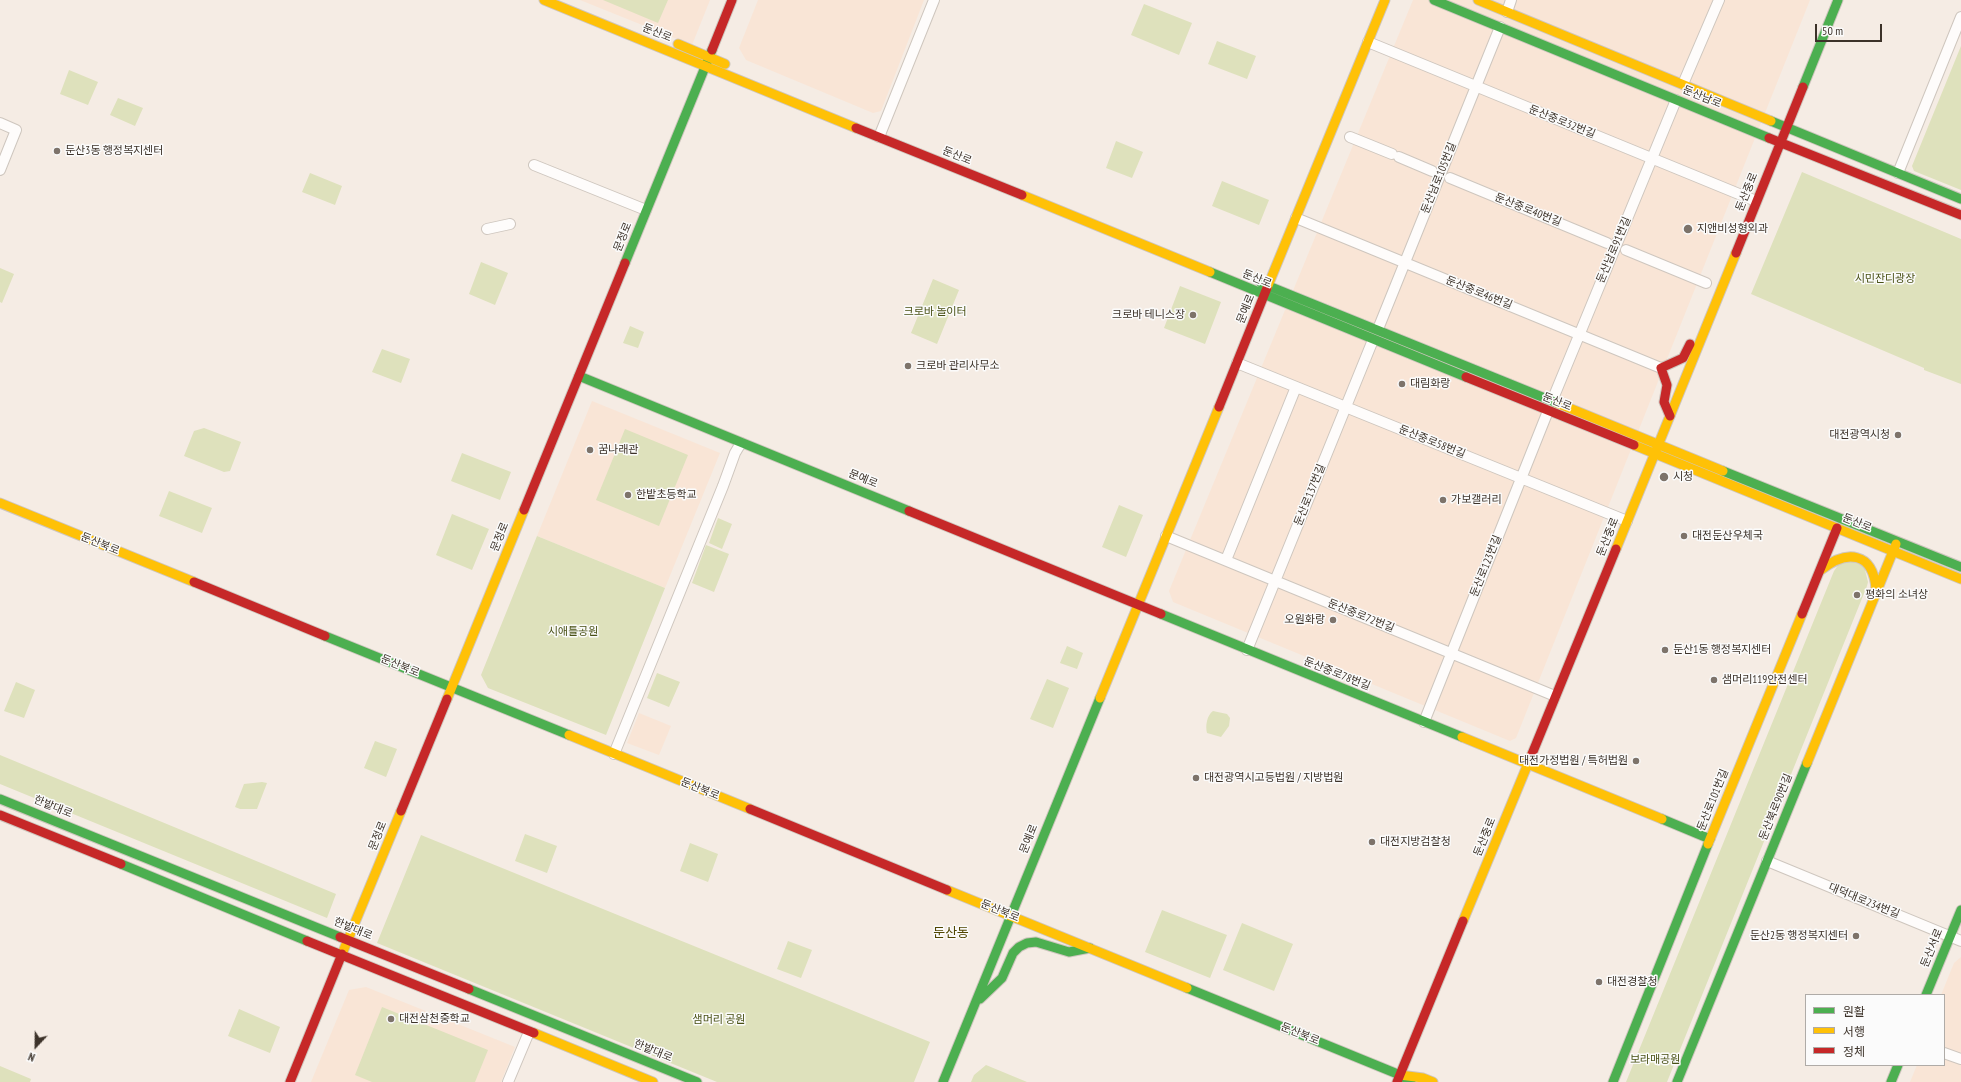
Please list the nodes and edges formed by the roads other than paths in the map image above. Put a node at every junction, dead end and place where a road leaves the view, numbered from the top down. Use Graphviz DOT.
graph roads {
  1 [pos="544,0"];
  2 [pos="569,0"];
  3 [pos="732,0"];
  4 [pos="934,0"];
  5 [pos="1385,0"];
  6 [pos="1434,0"];
  7 [pos="1478,0"];
  8 [pos="1511,0"];
  9 [pos="1718,0"];
  10 [pos="1838,0"];
  11 [pos="1507,12"];
  12 [pos="1961,17"];
  13 [pos="624,22"];
  14 [pos="1500,27"];
  15 [pos="666,39"];
  16 [pos="1368,42"];
  17 [pos="709,57"];
  18 [pos="705,66"];
  19 [pos="733,67"];
  20 [pos="1683,84"];
  21 [pos="1476,87"];
  22 [pos="1676,100"];
  23 [pos="0,124"];
  24 [pos="1786,127"];
  25 [pos="881,130"];
  26 [pos="1350,137"];
  27 [pos="1780,142"];
  28 [pos="922,144"];
  29 [pos="1652,159"];
  30 [pos="534,165"];
  31 [pos="0,170"];
  32 [pos="1432,171"];
  33 [pos="1898,173"];
  34 [pos="1450,178"];
  35 [pos="1961,199"];
  36 [pos="1756,201"];
  37 [pos="646,210"];
  38 [pos="1961,215"];
  39 [pos="1296,218"];
  40 [pos="510,224"];
  41 [pos="487,228"];
  42 [pos="1607,242"];
  43 [pos="1626,250"];
  44 [pos="1405,262"];
  45 [pos="1706,283"];
  46 [pos="1266,290"];
  47 [pos="1378,329"];
  48 [pos="1579,334"];
  49 [pos="1700,339"];
  50 [pos="1373,340"];
  51 [pos="1237,363"];
  52 [pos="1662,368"];
  53 [pos="579,376"];
  54 [pos="1296,387"];
  55 [pos="1552,401"];
  56 [pos="1346,407"];
  57 [pos="1548,411"];
  58 [pos="1670,416"];
  59 [pos="741,442"];
  60 [pos="1659,444"];
  61 [pos="1655,454"];
  62 [pos="1521,478"];
  63 [pos="0,503"];
  64 [pos="1627,522"];
  65 [pos="1837,528"];
  66 [pos="1166,536"];
  67 [pos="1897,542"];
  68 [pos="1893,551"];
  69 [pos="1226,560"];
  70 [pos="1961,567"];
  71 [pos="1820,570"];
  72 [pos="1961,579"];
  73 [pos="1275,581"];
  74 [pos="1876,592"];
  75 [pos="1138,605"];
  76 [pos="1247,650"];
  77 [pos="1451,653"];
  78 [pos="452,688"];
  79 [pos="1555,696"];
  80 [pos="1424,722"];
  81 [pos="614,754"];
  82 [pos="1527,764"];
  83 [pos="0,799"];
  84 [pos="0,815"];
  85 [pos="1710,839"];
  86 [pos="1767,861"];
  87 [pos="1961,910"];
  88 [pos="1011,916"];
  89 [pos="1950,936"];
  90 [pos="348,940"];
  91 [pos="1961,941"];
  92 [pos="1090,948"];
  93 [pos="342,955"];
  94 [pos="1926,994"];
  95 [pos="976,1002"];
  96 [pos="529,1032"];
  97 [pos="1945,1053"];
  98 [pos="1961,1059"];
  99 [pos="1898,1066"];
  100 [pos="1398,1078"];
  101 [pos="290,1082"];
  102 [pos="508,1082"];
  103 [pos="653,1082"];
  104 [pos="697,1082"];
  105 [pos="943,1082"];
  106 [pos="1411,1082"];
  107 [pos="1433,1082"];
  108 [pos="1613,1082"];
  109 [pos="1677,1082"];
  110 [pos="1891,1082"];
  1 -- 18 [label="main road, 둔산로"];
  2 -- 13 [label="main road"];
  3 -- 17 [label="main road, 문정로"];
  4 -- 25 [label="street"];
  5 -- 16 [label="main road, 문예로"];
  6 -- 14 [label="main road, 둔산남로"];
  7 -- 11 [label="main road, 둔산남로"];
  8 -- 11 [label="street"];
  9 -- 20 [label="street"];
  10 -- 24 [label="main road, 둔산중로"];
  11 -- 20 [label="main road, 둔산남로"];
  12 -- 33 [label="street"];
  14 -- 21 [label="street, 둔산남로105번길"];
  14 -- 22 [label="main road, 둔산남로"];
  15 -- 17 [label="main road, 둔산로"];
  16 -- 21 [label="street, 둔산중로32번길"];
  16 -- 39 [label="main road, 문예로"];
  17 -- 18 [label="main road, 문정로"];
  17 -- 19 [label="main road, 둔산로"];
  18 -- 25 [label="main road, 둔산로"];
  18 -- 37 [label="main road, 문정로"];
  20 -- 24 [label="main road, 둔산남로"];
  21 -- 29 [label="street, 둔산중로32번길"];
  21 -- 44 [label="street, 둔산남로105번길"];
  22 -- 27 [label="main road, 둔산남로"];
  22 -- 29 [label="street, 둔산남로91번길"];
  23 -- 31 [label="street"];
  24 -- 27 [label="main road, 둔산중로"];
  24 -- 33 [label="main road, 둔산남로"];
  25 -- 46 [label="main road, 둔산로"];
  26 -- 32 [label="street"];
  27 -- 36 [label="main road, 둔산중로"];
  27 -- 38 [label="main road, 둔산남로"];
  28 -- 46 [label="main road, 둔산로"];
  29 -- 36 [label="street, 둔산중로32번길"];
  29 -- 48 [label="street, 둔산남로91번길"];
  30 -- 37 [label="street"];
  33 -- 35 [label="main road, 둔산남로"];
  34 -- 42 [label="street, 둔산중로40번길"];
  36 -- 49 [label="main road, 둔산중로"];
  37 -- 53 [label="main road, 문정로"];
  39 -- 44 [label="street, 둔산중로46번길"];
  39 -- 46 [label="main road, 문예로"];
  40 -- 41 [label="street"];
  43 -- 45 [label="street"];
  44 -- 47 [label="street, 둔산남로105번길"];
  44 -- 48 [label="street, 둔산중로46번길"];
  46 -- 47 [label="main road, 둔산로"];
  46 -- 50 [label="main road, 둔산로"];
  46 -- 51 [label="main road, 문예로"];
  47 -- 55 [label="main road, 둔산로"];
  48 -- 52 [label="street, 둔산중로46번길"];
  48 -- 55 [label="street, 둔산남로91번길"];
  49 -- 52 [label="main road"];
  49 -- 58 [label="main road, 둔산중로"];
  50 -- 56 [label="street, 둔산로137번길"];
  50 -- 57 [label="main road, 둔산로"];
  51 -- 54 [label="street, 둔산중로58번길"];
  51 -- 66 [label="main road, 문예로"];
  52 -- 58 [label="main road"];
  53 -- 59 [label="main road, 문예로"];
  53 -- 78 [label="main road, 문정로"];
  54 -- 56 [label="street, 둔산중로58번길"];
  54 -- 69 [label="street"];
  55 -- 60 [label="main road, 둔산로"];
  56 -- 62 [label="street, 둔산중로58번길"];
  56 -- 73 [label="street, 둔산로137번길"];
  57 -- 61 [label="main road, 둔산로"];
  57 -- 62 [label="street, 둔산로123번길"];
  58 -- 60 [label="main road, 둔산중로"];
  59 -- 75 [label="main road, 문예로"];
  59 -- 81 [label="street"];
  60 -- 61 [label="main road, 둔산중로"];
  60 -- 67 [label="main road, 둔산로"];
  61 -- 64 [label="main road, 둔산중로"];
  61 -- 65 [label="main road, 둔산로"];
  62 -- 64 [label="street, 둔산중로58번길"];
  62 -- 77 [label="street, 둔산로123번길"];
  63 -- 78 [label="main road, 둔산북로"];
  64 -- 79 [label="main road, 둔산중로"];
  65 -- 68 [label="main road, 둔산로"];
  65 -- 71 [label="main road, 둔산로101번길"];
  66 -- 69 [label="street, 둔산중로72번길"];
  66 -- 75 [label="main road, 문예로"];
  67 -- 68 [label="main road, 둔산북로90번길"];
  67 -- 70 [label="main road, 둔산로"];
  68 -- 72 [label="main road, 둔산로"];
  68 -- 74 [label="main road, 둔산북로90번길"];
  69 -- 73 [label="street, 둔산중로72번길"];
  71 -- 74 [label="main road"];
  71 -- 85 [label="main road, 둔산로101번길"];
  73 -- 76 [label="street, 둔산로137번길"];
  73 -- 77 [label="street, 둔산중로72번길"];
  74 -- 86 [label="main road, 둔산북로90번길"];
  75 -- 76 [label="main road, 둔산중로78번길"];
  75 -- 88 [label="main road, 문예로"];
  76 -- 80 [label="main road, 둔산중로78번길"];
  77 -- 79 [label="street, 둔산중로72번길"];
  77 -- 80 [label="street, 둔산로123번길"];
  78 -- 81 [label="main road, 둔산북로"];
  78 -- 90 [label="main road, 문정로"];
  79 -- 82 [label="main road, 둔산중로"];
  80 -- 82 [label="main road, 둔산중로78번길"];
  81 -- 88 [label="main road, 둔산북로"];
  82 -- 85 [label="main road, 둔산중로78번길"];
  82 -- 100 [label="main road, 둔산중로"];
  83 -- 90 [label="main road, 한밭대로"];
  84 -- 93 [label="main road"];
  85 -- 108 [label="main road, 둔산로101번길"];
  86 -- 89 [label="street, 대덕대로234번길"];
  86 -- 109 [label="main road, 둔산북로90번길"];
  87 -- 89 [label="main road, 둔산서로"];
  88 -- 92 [label="main road, 둔산북로"];
  88 -- 95 [label="main road, 문예로"];
  89 -- 91 [label="street, 대덕대로234번길"];
  89 -- 94 [label="main road, 둔산서로"];
  90 -- 93 [label="main road, 문정로"];
  90 -- 104 [label="main road, 한밭대로"];
  92 -- 95 [label="main road"];
  92 -- 100 [label="main road, 둔산북로"];
  93 -- 96 [label="main road"];
  93 -- 101 [label="main road, 문정로"];
  95 -- 105 [label="main road, 문예로"];
  96 -- 102 [label="street"];
  96 -- 103 [label="main road"];
  97 -- 98 [label="street"];
  99 -- 110 [label="main road"];
  100 -- 106 [label="main road, 둔산북로"];
  100 -- 107 [label="main road, 둔산북로"];
}
